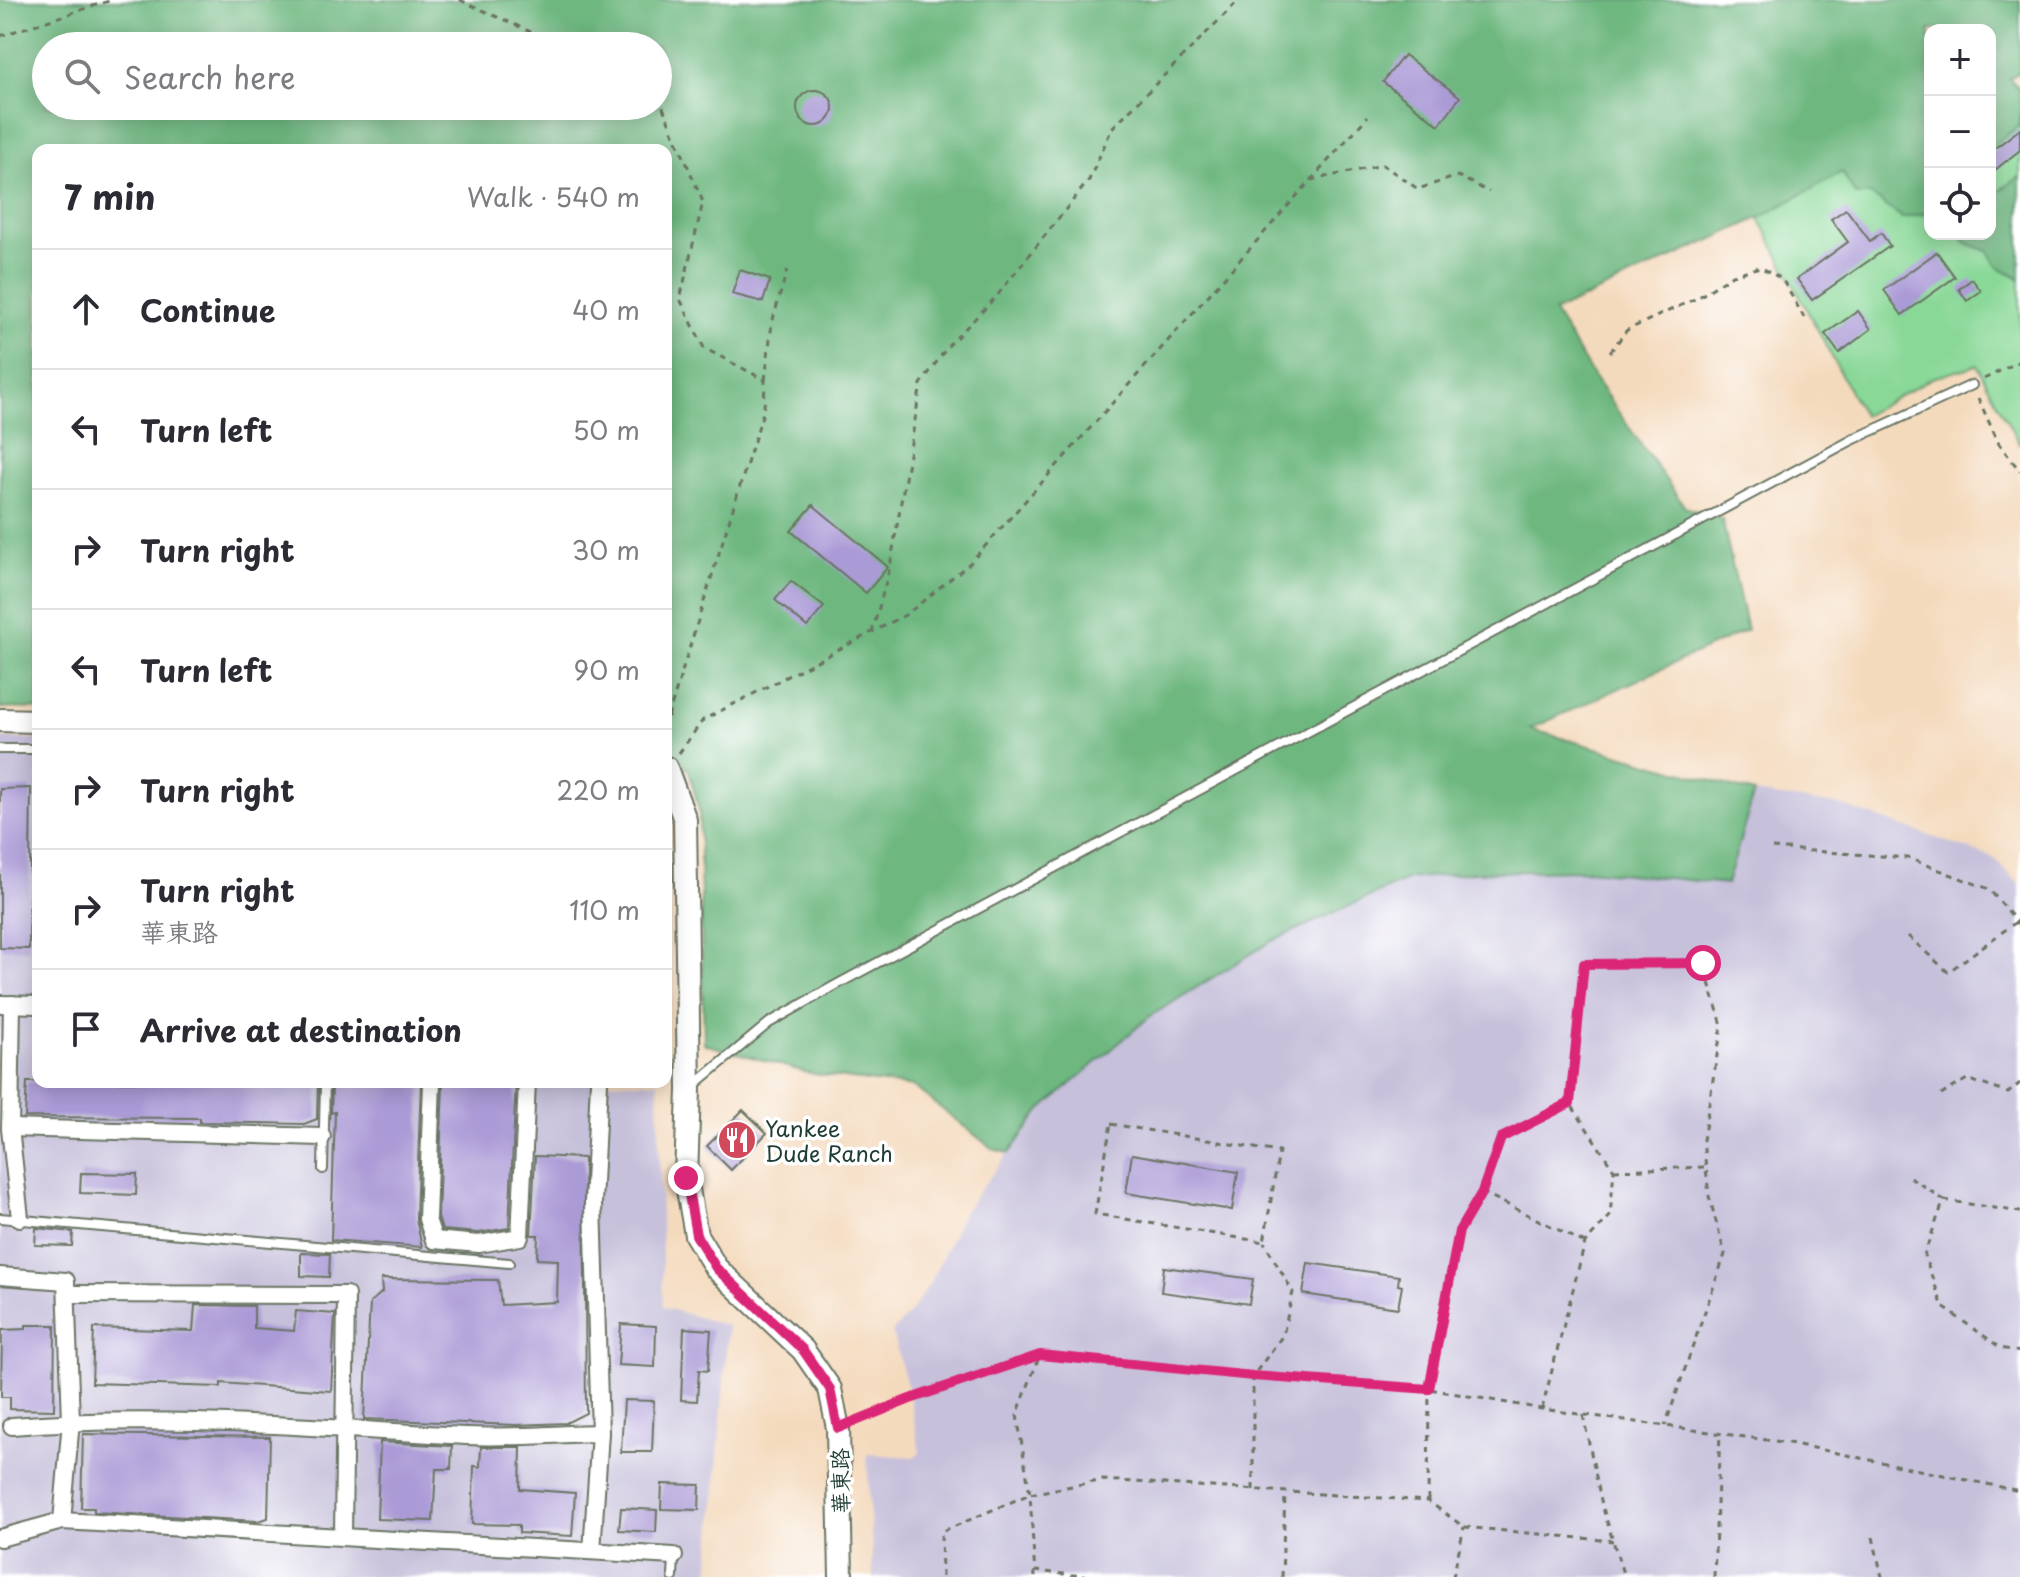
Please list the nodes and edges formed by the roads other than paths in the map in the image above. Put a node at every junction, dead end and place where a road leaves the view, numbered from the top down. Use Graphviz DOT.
graph roads {
  1 [pos="1972,385"];
  2 [pos="0,720"];
  3 [pos="32,721"];
  4 [pos="0,749"];
  5 [pos="32,749"];
  6 [pos="672,785"];
  7 [pos="6,1004"];
  8 [pos="32,1005"];
  9 [pos="325,1088"];
  10 [pos="432,1088"];
  11 [pos="527,1088"];
  12 [pos="599,1088"];
  13 [pos="689,1090"];
  14 [pos="10,1128"];
  15 [pos="322,1137"];
  16 [pos="323,1169"];
  17 [pos="0,1218"];
  18 [pos="20,1218"];
  19 [pos="509,1263"];
  20 [pos="0,1276"];
  21 [pos="68,1294"];
  22 [pos="71,1421"];
  23 [pos="12,1426"];
  24 [pos="343,1426"];
  25 [pos="600,1433"];
  26 [pos="62,1521"];
  27 [pos="343,1535"];
  28 [pos="0,1538"];
  29 [pos="592,1551"];
  30 [pos="674,1556"];
  31 [pos="673,1577"];
  32 [pos="841,1577"];
  1 -- 13 [label="lane"];
  2 -- 3 [label="main road"];
  4 -- 5 [label="lane"];
  6 -- 13 [label="main road, 華東路"];
  7 -- 8 [label="street"];
  7 -- 14 [label="street"];
  9 -- 15 [label="lane"];
  10 -- 11 [label="street"];
  12 -- 25 [label="street"];
  13 -- 32 [label="main road, 華東路"];
  14 -- 15 [label="street"];
  14 -- 18 [label="street"];
  15 -- 16 [label="lane"];
  17 -- 18 [label="lane"];
  18 -- 19 [label="lane"];
  20 -- 21 [label="street"];
  21 -- 22 [label="street"];
  21 -- 24 [label="street"];
  22 -- 23 [label="street"];
  22 -- 24 [label="street"];
  22 -- 26 [label="street"];
  24 -- 25 [label="street"];
  24 -- 27 [label="street"];
  25 -- 29 [label="street"];
  26 -- 27 [label="street"];
  26 -- 28 [label="street"];
  27 -- 29 [label="street"];
  29 -- 30 [label="street"];
  30 -- 31 [label="lane"];
}
